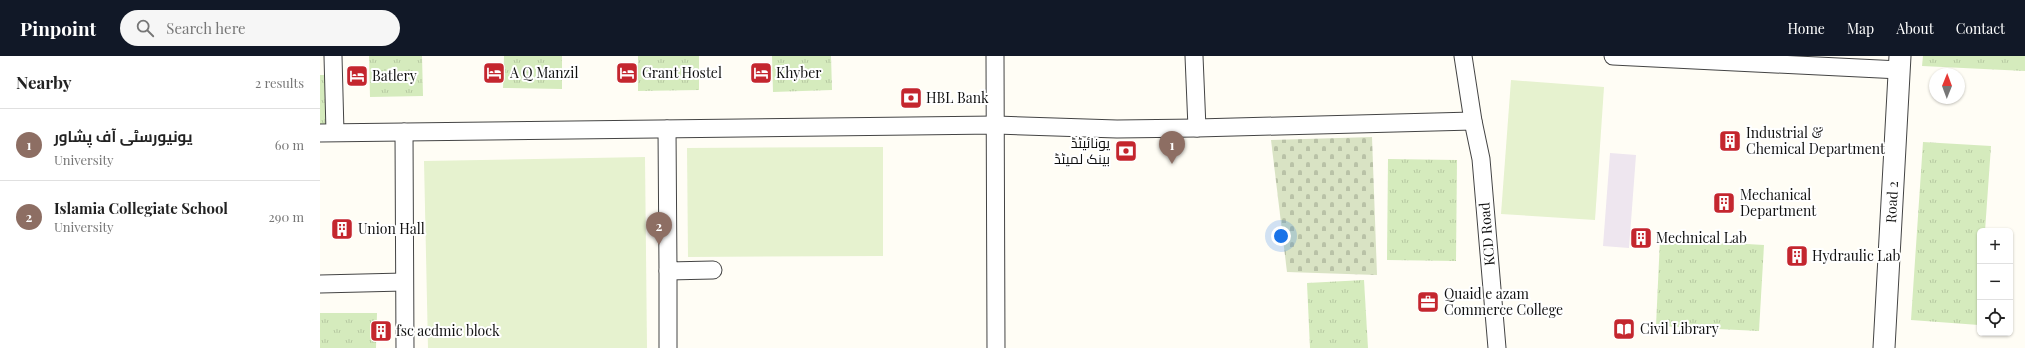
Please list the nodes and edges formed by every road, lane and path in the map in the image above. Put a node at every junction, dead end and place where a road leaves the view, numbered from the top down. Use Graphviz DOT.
graph roads {
  1 [pos="334,56"];
  2 [pos="995,56"];
  3 [pos="1194,56"];
  4 [pos="1463,56"];
  5 [pos="1613,56"];
  6 [pos="1900,63"];
  7 [pos="1473,121"];
  8 [pos="996,125"];
  9 [pos="1197,128"];
  10 [pos="667,129"];
  11 [pos="404,132"];
  12 [pos="328,133"];
  13 [pos="713,270"];
  14 [pos="668,271"];
  15 [pos="404,282"];
  16 [pos="320,284"];
  17 [pos="405,348"];
  18 [pos="668,348"];
  19 [pos="996,348"];
  20 [pos="1496,348"];
  21 [pos="1884,348"];
  1 -- 12 [label="street"];
  2 -- 8 [label="street"];
  3 -- 9 [label="street"];
  4 -- 7 [label="street, KCD Road"];
  5 -- 6 [label="street"];
  6 -- 21 [label="street, Road 2"];
  7 -- 9 [label="street"];
  7 -- 20 [label="street, KCD Road"];
  8 -- 9 [label="street"];
  8 -- 10 [label="street"];
  8 -- 19 [label="street"];
  10 -- 11 [label="street"];
  10 -- 14 [label="street"];
  11 -- 12 [label="street"];
  11 -- 15 [label="street"];
  13 -- 14 [label="street"];
  14 -- 18 [label="street"];
  15 -- 16 [label="street"];
  15 -- 17 [label="street"];
}
